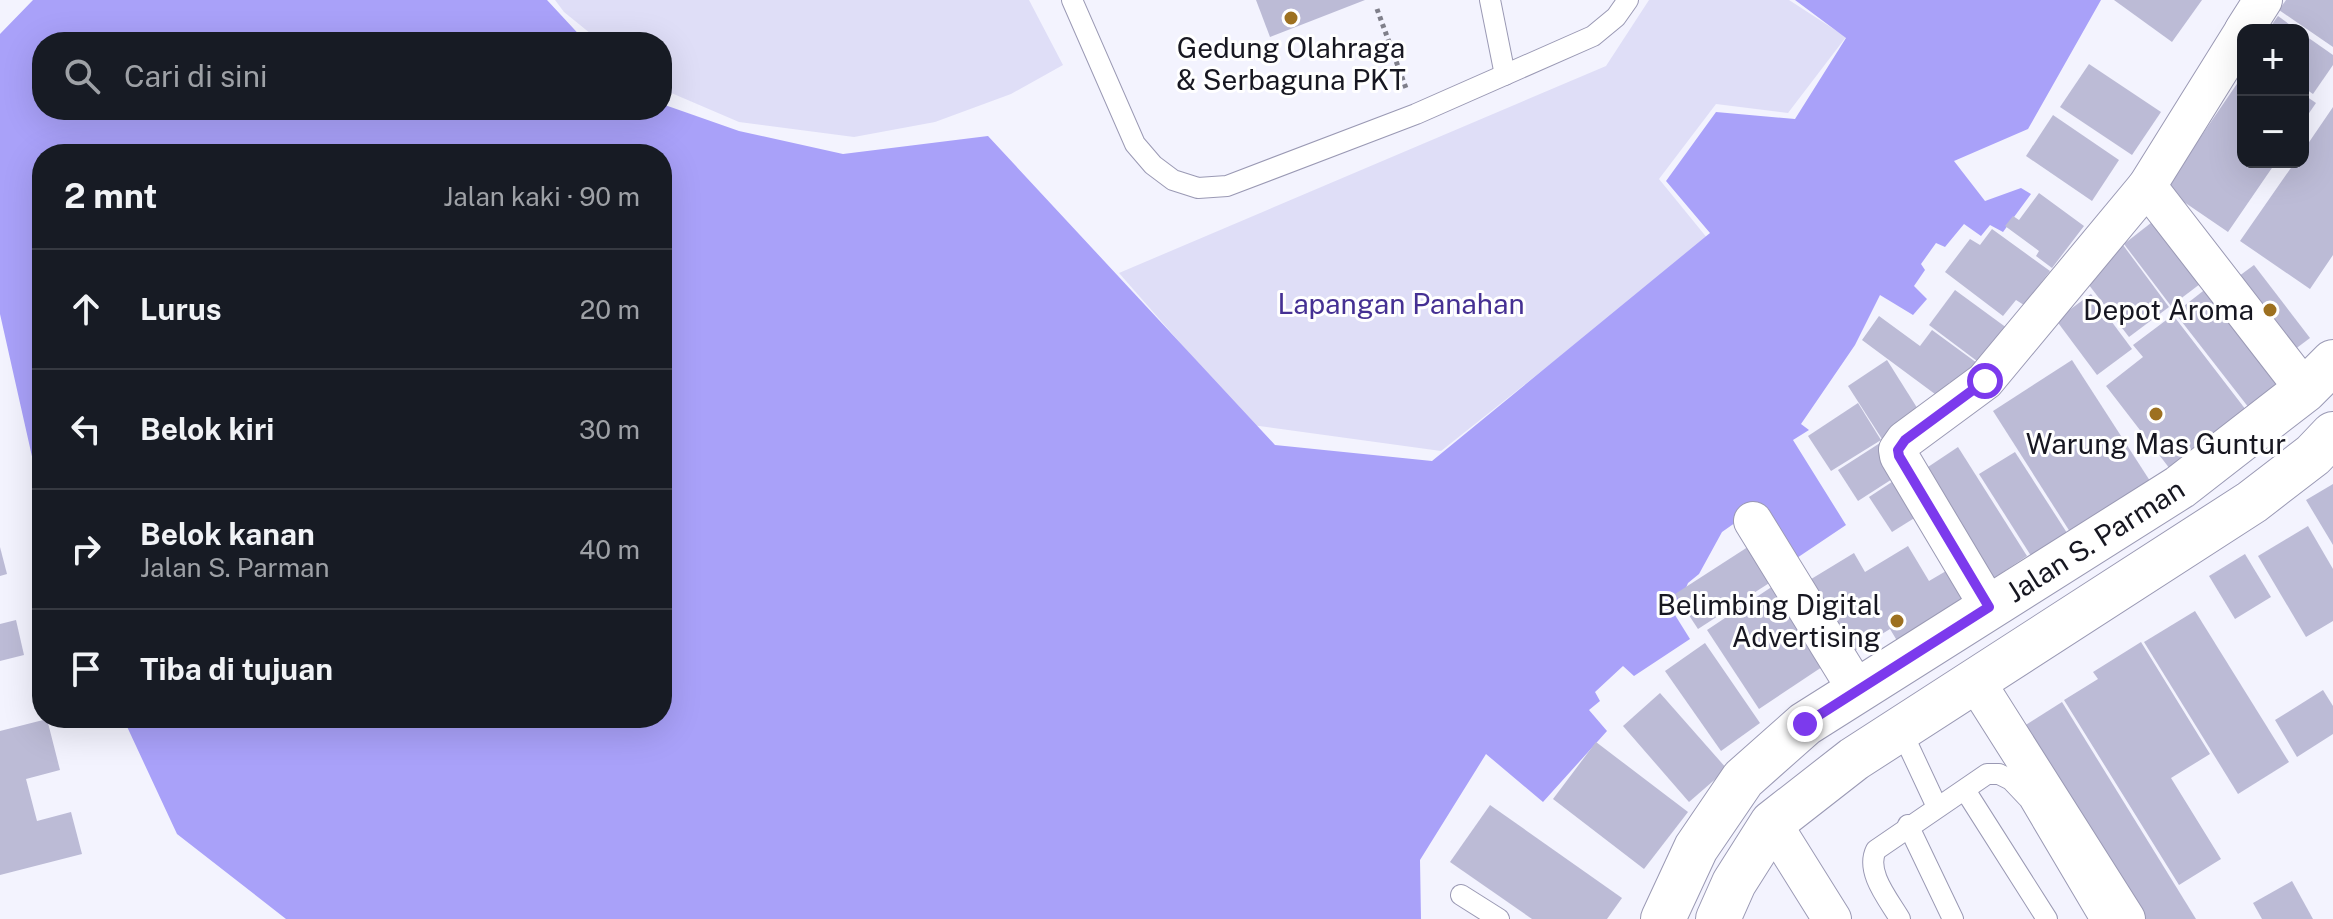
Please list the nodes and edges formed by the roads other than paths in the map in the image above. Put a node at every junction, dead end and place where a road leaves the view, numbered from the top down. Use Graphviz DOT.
graph roads {
  1 [pos="1072,0"];
  2 [pos="1490,0"];
  3 [pos="1628,0"];
  4 [pos="2263,0"];
  5 [pos="2248,24"];
  6 [pos="2237,42"];
  7 [pos="1505,75"];
  8 [pos="2147,186"];
  9 [pos="2319,376"];
  10 [pos="2333,434"];
  11 [pos="1753,521"];
  12 [pos="1989,607"];
  13 [pos="1900,662"];
  14 [pos="1976,682"];
  15 [pos="1857,690"];
  16 [pos="1916,720"];
  17 [pos="1965,790"];
  18 [pos="1937,807"];
  19 [pos="1772,823"];
  20 [pos="1908,825"];
  21 [pos="1461,895"];
  22 [pos="1499,919"];
  23 [pos="1663,919"];
  24 [pos="1718,919"];
  25 [pos="1832,919"];
  26 [pos="1900,919"];
  27 [pos="1953,919"];
  28 [pos="2047,919"];
  29 [pos="2100,919"];
  30 [pos="2126,919"];
  1 -- 7 [label="lane"];
  2 -- 7 [label="lane"];
  3 -- 7 [label="lane"];
  4 -- 5 [label="street"];
  6 -- 8 [label="street"];
  8 -- 9 [label="street"];
  8 -- 12 [label="street"];
  9 -- 12 [label="main road, Jalan S. Parman"];
  10 -- 14 [label="main road, Jalan S. Parman"];
  11 -- 15 [label="street"];
  12 -- 13 [label="main road, Jalan S. Parman"];
  13 -- 15 [label="main road, Jalan S. Parman"];
  13 -- 16 [label="main road"];
  14 -- 16 [label="main road, Jalan S. Parman"];
  14 -- 30 [label="street"];
  15 -- 23 [label="main road, Jalan S. Parman"];
  16 -- 18 [label="lane"];
  16 -- 19 [label="main road, Jalan S. Parman"];
  17 -- 18 [label="lane"];
  17 -- 28 [label="lane"];
  17 -- 29 [label="lane"];
  18 -- 20 [label="lane"];
  19 -- 24 [label="main road, Jalan S. Parman"];
  19 -- 25 [label="street"];
  20 -- 26 [label="lane"];
  20 -- 27 [label="lane"];
  21 -- 22 [label="lane"];
}
